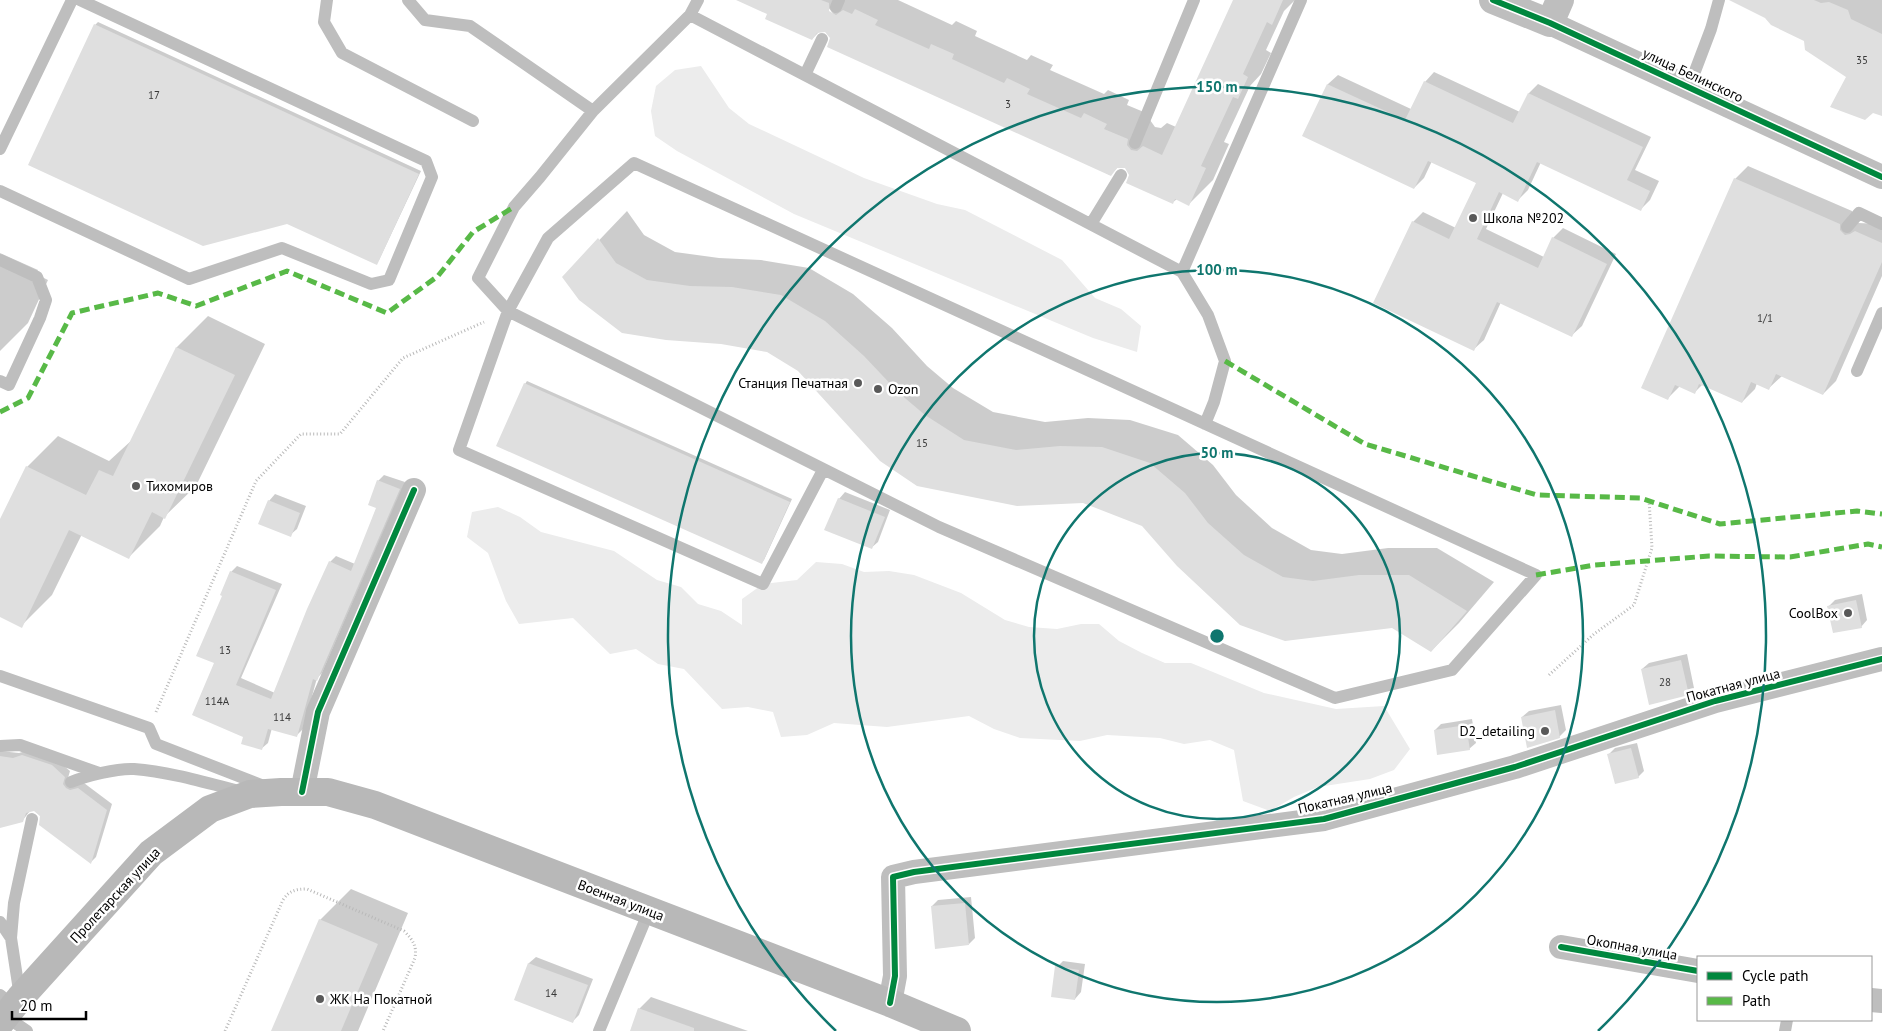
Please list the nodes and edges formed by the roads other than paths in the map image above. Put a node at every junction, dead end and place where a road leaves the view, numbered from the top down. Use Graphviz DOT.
graph roads {
  1 [pos="72,0"];
  2 [pos="80,0"];
  3 [pos="327,0"];
  4 [pos="408,0"];
  5 [pos="698,0"];
  6 [pos="1194,0"];
  7 [pos="1301,0"];
  8 [pos="1493,0"];
  9 [pos="1720,0"];
  10 [pos="1555,12"];
  11 [pos="690,15"];
  12 [pos="822,39"];
  13 [pos="805,75"];
  14 [pos="1689,87"];
  15 [pos="592,111"];
  16 [pos="473,121"];
  17 [pos="1135,143"];
  18 [pos="0,149"];
  19 [pos="1121,174"];
  20 [pos="1882,177"];
  21 [pos="0,191"];
  22 [pos="1091,224"];
  23 [pos="1882,224"];
  24 [pos="1847,227"];
  25 [pos="0,260"];
  26 [pos="1182,272"];
  27 [pos="508,311"];
  28 [pos="1882,313"];
  29 [pos="1857,371"];
  30 [pos="0,381"];
  31 [pos="1205,424"];
  32 [pos="823,470"];
  33 [pos="414,490"];
  34 [pos="1882,659"];
  35 [pos="0,676"];
  36 [pos="0,746"];
  37 [pos="102,774"];
  38 [pos="71,782"];
  39 [pos="291,792"];
  40 [pos="250,794"];
  41 [pos="32,819"];
  42 [pos="649,911"];
  43 [pos="0,922"];
  44 [pos="11,938"];
  45 [pos="1561,948"];
  46 [pos="1697,971"];
  47 [pos="890,1003"];
  48 [pos="11,1011"];
  49 [pos="599,1031"];
  50 [pos="957,1031"];
  1 -- 18 [label="lane"];
  2 -- 21 [label="lane"];
  3 -- 16 [label="lane"];
  4 -- 15 [label="lane"];
  5 -- 11 [label="lane"];
  6 -- 17 [label="lane"];
  7 -- 26 [label="lane"];
  8 -- 10 [label="street, улица Белинского"];
  9 -- 14 [label="lane"];
  10 -- 14 [label="street, улица Белинского"];
  11 -- 13 [label="lane"];
  11 -- 15 [label="lane"];
  12 -- 13 [label="lane"];
  13 -- 22 [label="lane"];
  14 -- 20 [label="street, улица Белинского"];
  15 -- 27 [label="lane"];
  19 -- 22 [label="lane"];
  22 -- 26 [label="lane"];
  23 -- 24 [label="lane"];
  25 -- 30 [label="lane"];
  26 -- 31 [label="lane"];
  27 -- 31 [label="lane"];
  27 -- 32 [label="lane"];
  27 -- 32 [label="lane"];
  28 -- 29 [label="lane"];
  31 -- 32 [label="lane"];
  33 -- 39 [label="street"];
  34 -- 47 [label="street, Покатная улица"];
  35 -- 39 [label="lane"];
  36 -- 37 [label="lane"];
  37 -- 38 [label="lane"];
  37 -- 40 [label="lane"];
  39 -- 40 [label="main road, Пролетарская улица"];
  39 -- 42 [label="main road, Военная улица"];
  40 -- 48 [label="main road, Пролетарская улица"];
  41 -- 44 [label="lane"];
  42 -- 47 [label="main road, Военная улица"];
  42 -- 49 [label="lane"];
  43 -- 44 [label="lane"];
  44 -- 48 [label="lane"];
  45 -- 46 [label="street, Окопная улица"];
  47 -- 50 [label="main road, Военная улица"];
}
